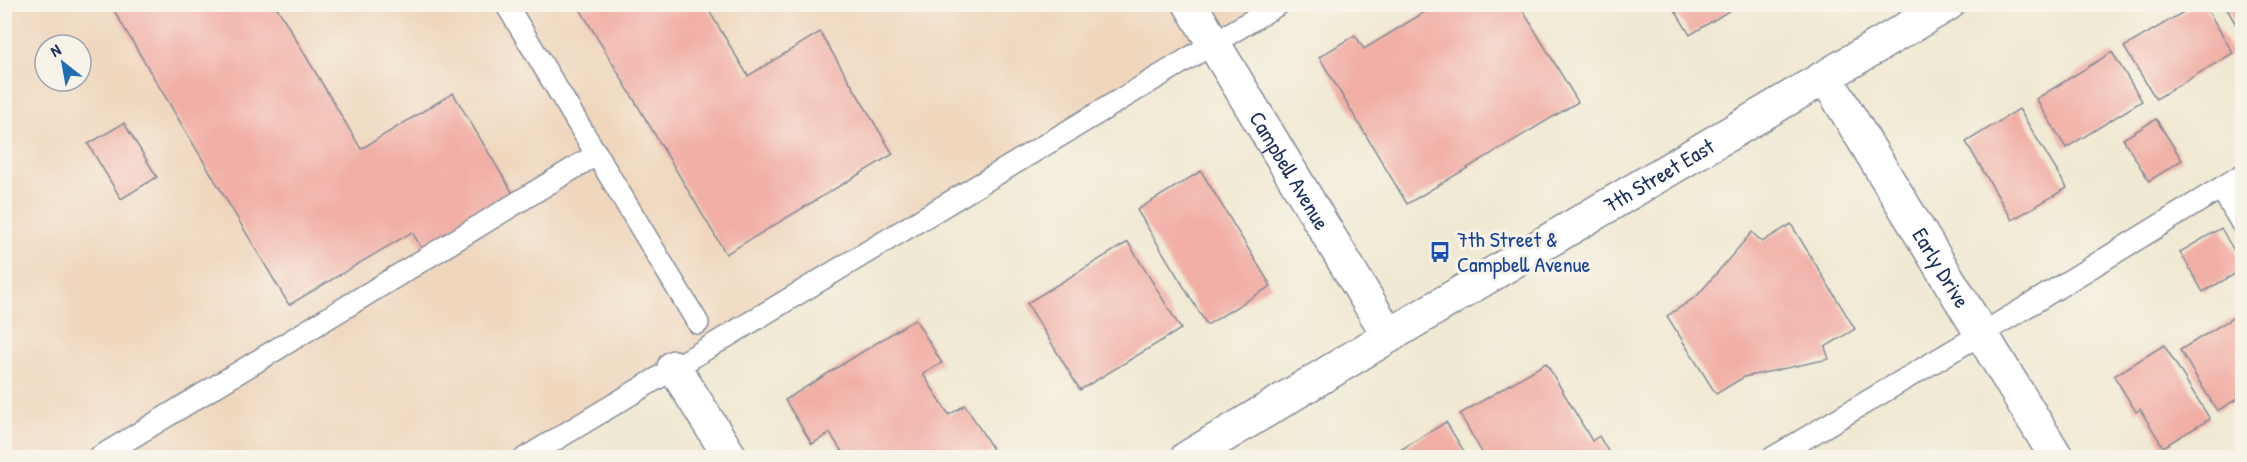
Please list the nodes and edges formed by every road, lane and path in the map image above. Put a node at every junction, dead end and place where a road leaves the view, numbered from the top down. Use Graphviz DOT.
graph roads {
  1 [pos="506,4"];
  2 [pos="1190,4"];
  3 [pos="1279,4"];
  4 [pos="1948,4"];
  5 [pos="1214,44"];
  6 [pos="1826,78"];
  7 [pos="597,154"];
  8 [pos="2242,175"];
  9 [pos="2221,188"];
  10 [pos="2242,224"];
  11 [pos="698,323"];
  12 [pos="1981,333"];
  13 [pos="1389,336"];
  14 [pos="674,367"];
  15 [pos="98,458"];
  16 [pos="525,458"];
  17 [pos="731,458"];
  18 [pos="1187,458"];
  19 [pos="1772,458"];
  20 [pos="2056,458"];
  1 -- 7 [label="lane"];
  2 -- 5 [label="street, Campbell Avenue"];
  3 -- 5 [label="lane"];
  4 -- 6 [label="street, 7th Street East"];
  5 -- 13 [label="street, Campbell Avenue"];
  5 -- 14 [label="lane"];
  6 -- 12 [label="street, Early Drive"];
  6 -- 13 [label="street, 7th Street East"];
  7 -- 11 [label="lane"];
  7 -- 15 [label="lane"];
  8 -- 9 [label="lane"];
  9 -- 10 [label="lane"];
  9 -- 12 [label="lane"];
  12 -- 19 [label="lane"];
  12 -- 20 [label="street, Early Drive"];
  13 -- 18 [label="street, 7th Street East"];
  14 -- 16 [label="lane"];
  14 -- 17 [label="street"];
}
